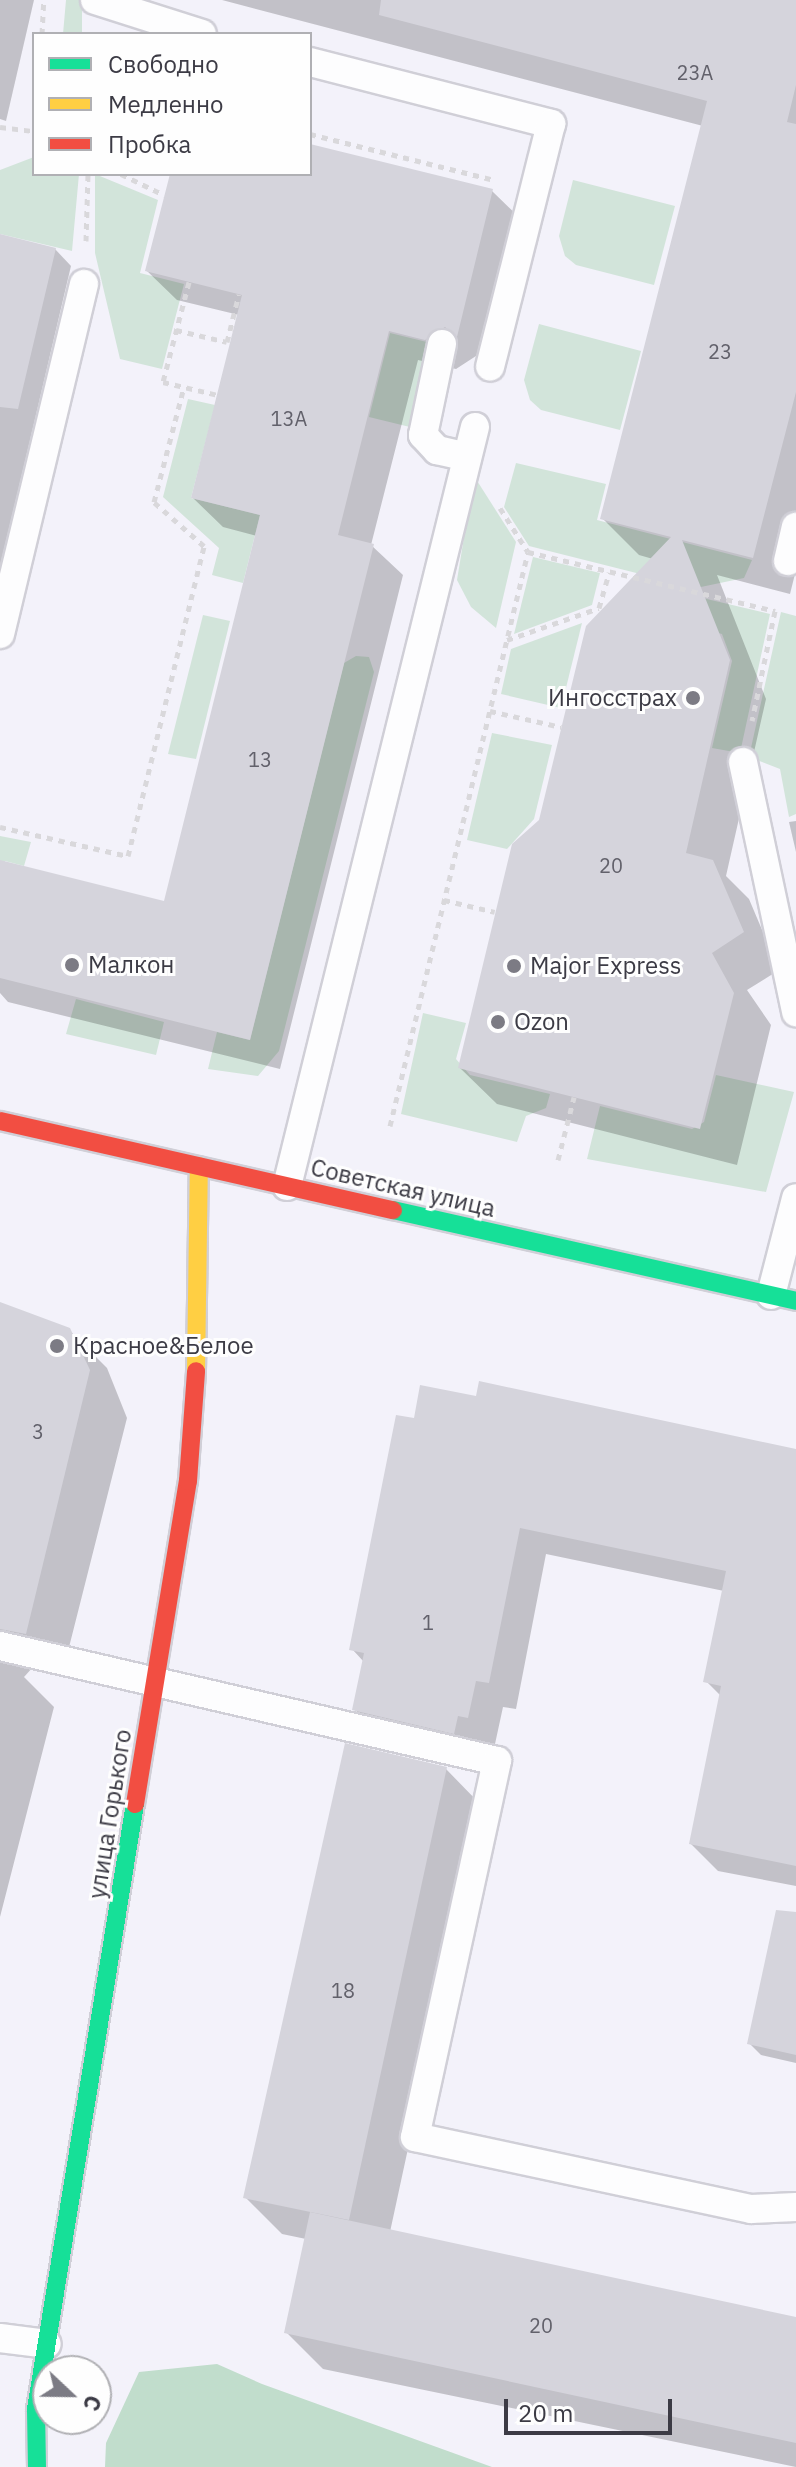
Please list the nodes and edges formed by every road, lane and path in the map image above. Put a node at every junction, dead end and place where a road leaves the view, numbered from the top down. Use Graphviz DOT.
graph roads {
  1 [pos="44,0"];
  2 [pos="95,0"];
  3 [pos="42,32"];
  4 [pos="196,32"];
  5 [pos="312,63"];
  6 [pos="0,127"];
  7 [pos="32,131"];
  8 [pos="312,134"];
  9 [pos="88,176"];
  10 [pos="125,176"];
  11 [pos="534,190"];
  12 [pos="164,195"];
  13 [pos="189,282"];
  14 [pos="84,284"];
  15 [pos="239,294"];
  16 [pos="176,330"];
  17 [pos="442,344"];
  18 [pos="490,366"];
  19 [pos="184,387"];
  20 [pos="218,395"];
  21 [pos="475,427"];
  22 [pos="467,457"];
  23 [pos="796,527"];
  24 [pos="788,561"];
  25 [pos="609,572"];
  26 [pos="0,634"];
  27 [pos="506,641"];
  28 [pos="490,711"];
  29 [pos="561,727"];
  30 [pos="743,762"];
  31 [pos="0,827"];
  32 [pos="444,900"];
  33 [pos="495,912"];
  34 [pos="796,1012"];
  35 [pos="574,1097"];
  36 [pos="0,1121"];
  37 [pos="390,1126"];
  38 [pos="558,1160"];
  39 [pos="199,1166"];
  40 [pos="287,1186"];
  41 [pos="796,1198"];
  42 [pos="783,1298"];
  43 [pos="0,1646"];
  44 [pos="155,1684"];
  45 [pos="796,2207"];
  46 [pos="0,2338"];
  47 [pos="47,2344"];
  48 [pos="37,2467"];
  1 -- 3 [label="path"];
  2 -- 4 [label="lane"];
  5 -- 11 [label="lane"];
  6 -- 7 [label="path"];
  8 -- 11 [label="path"];
  9 -- 14 [label="path"];
  10 -- 12 [label="path"];
  11 -- 18 [label="lane"];
  13 -- 16 [label="path"];
  14 -- 26 [label="lane"];
  15 -- 16 [label="path"];
  16 -- 19 [label="path"];
  17 -- 22 [label="lane"];
  19 -- 20 [label="path"];
  19 -- 31 [label="path"];
  21 -- 22 [label="lane"];
  22 -- 40 [label="lane"];
  23 -- 24 [label="lane"];
  25 -- 27 [label="path"];
  25 -- 27 [label="path"];
  25 -- 30 [label="path"];
  27 -- 28 [label="path"];
  28 -- 29 [label="path"];
  28 -- 32 [label="path"];
  30 -- 34 [label="lane"];
  32 -- 33 [label="path"];
  32 -- 37 [label="path"];
  35 -- 38 [label="path"];
  36 -- 39 [label="street, Советская улица"];
  39 -- 40 [label="street, Советская улица"];
  39 -- 44 [label="street, улица Горького"];
  40 -- 42 [label="street, Советская улица"];
  41 -- 42 [label="lane"];
  43 -- 44 [label="lane"];
  44 -- 45 [label="lane"];
  44 -- 47 [label="street, улица Горького"];
  46 -- 47 [label="lane"];
  47 -- 48 [label="street, улица Горького"];
}
